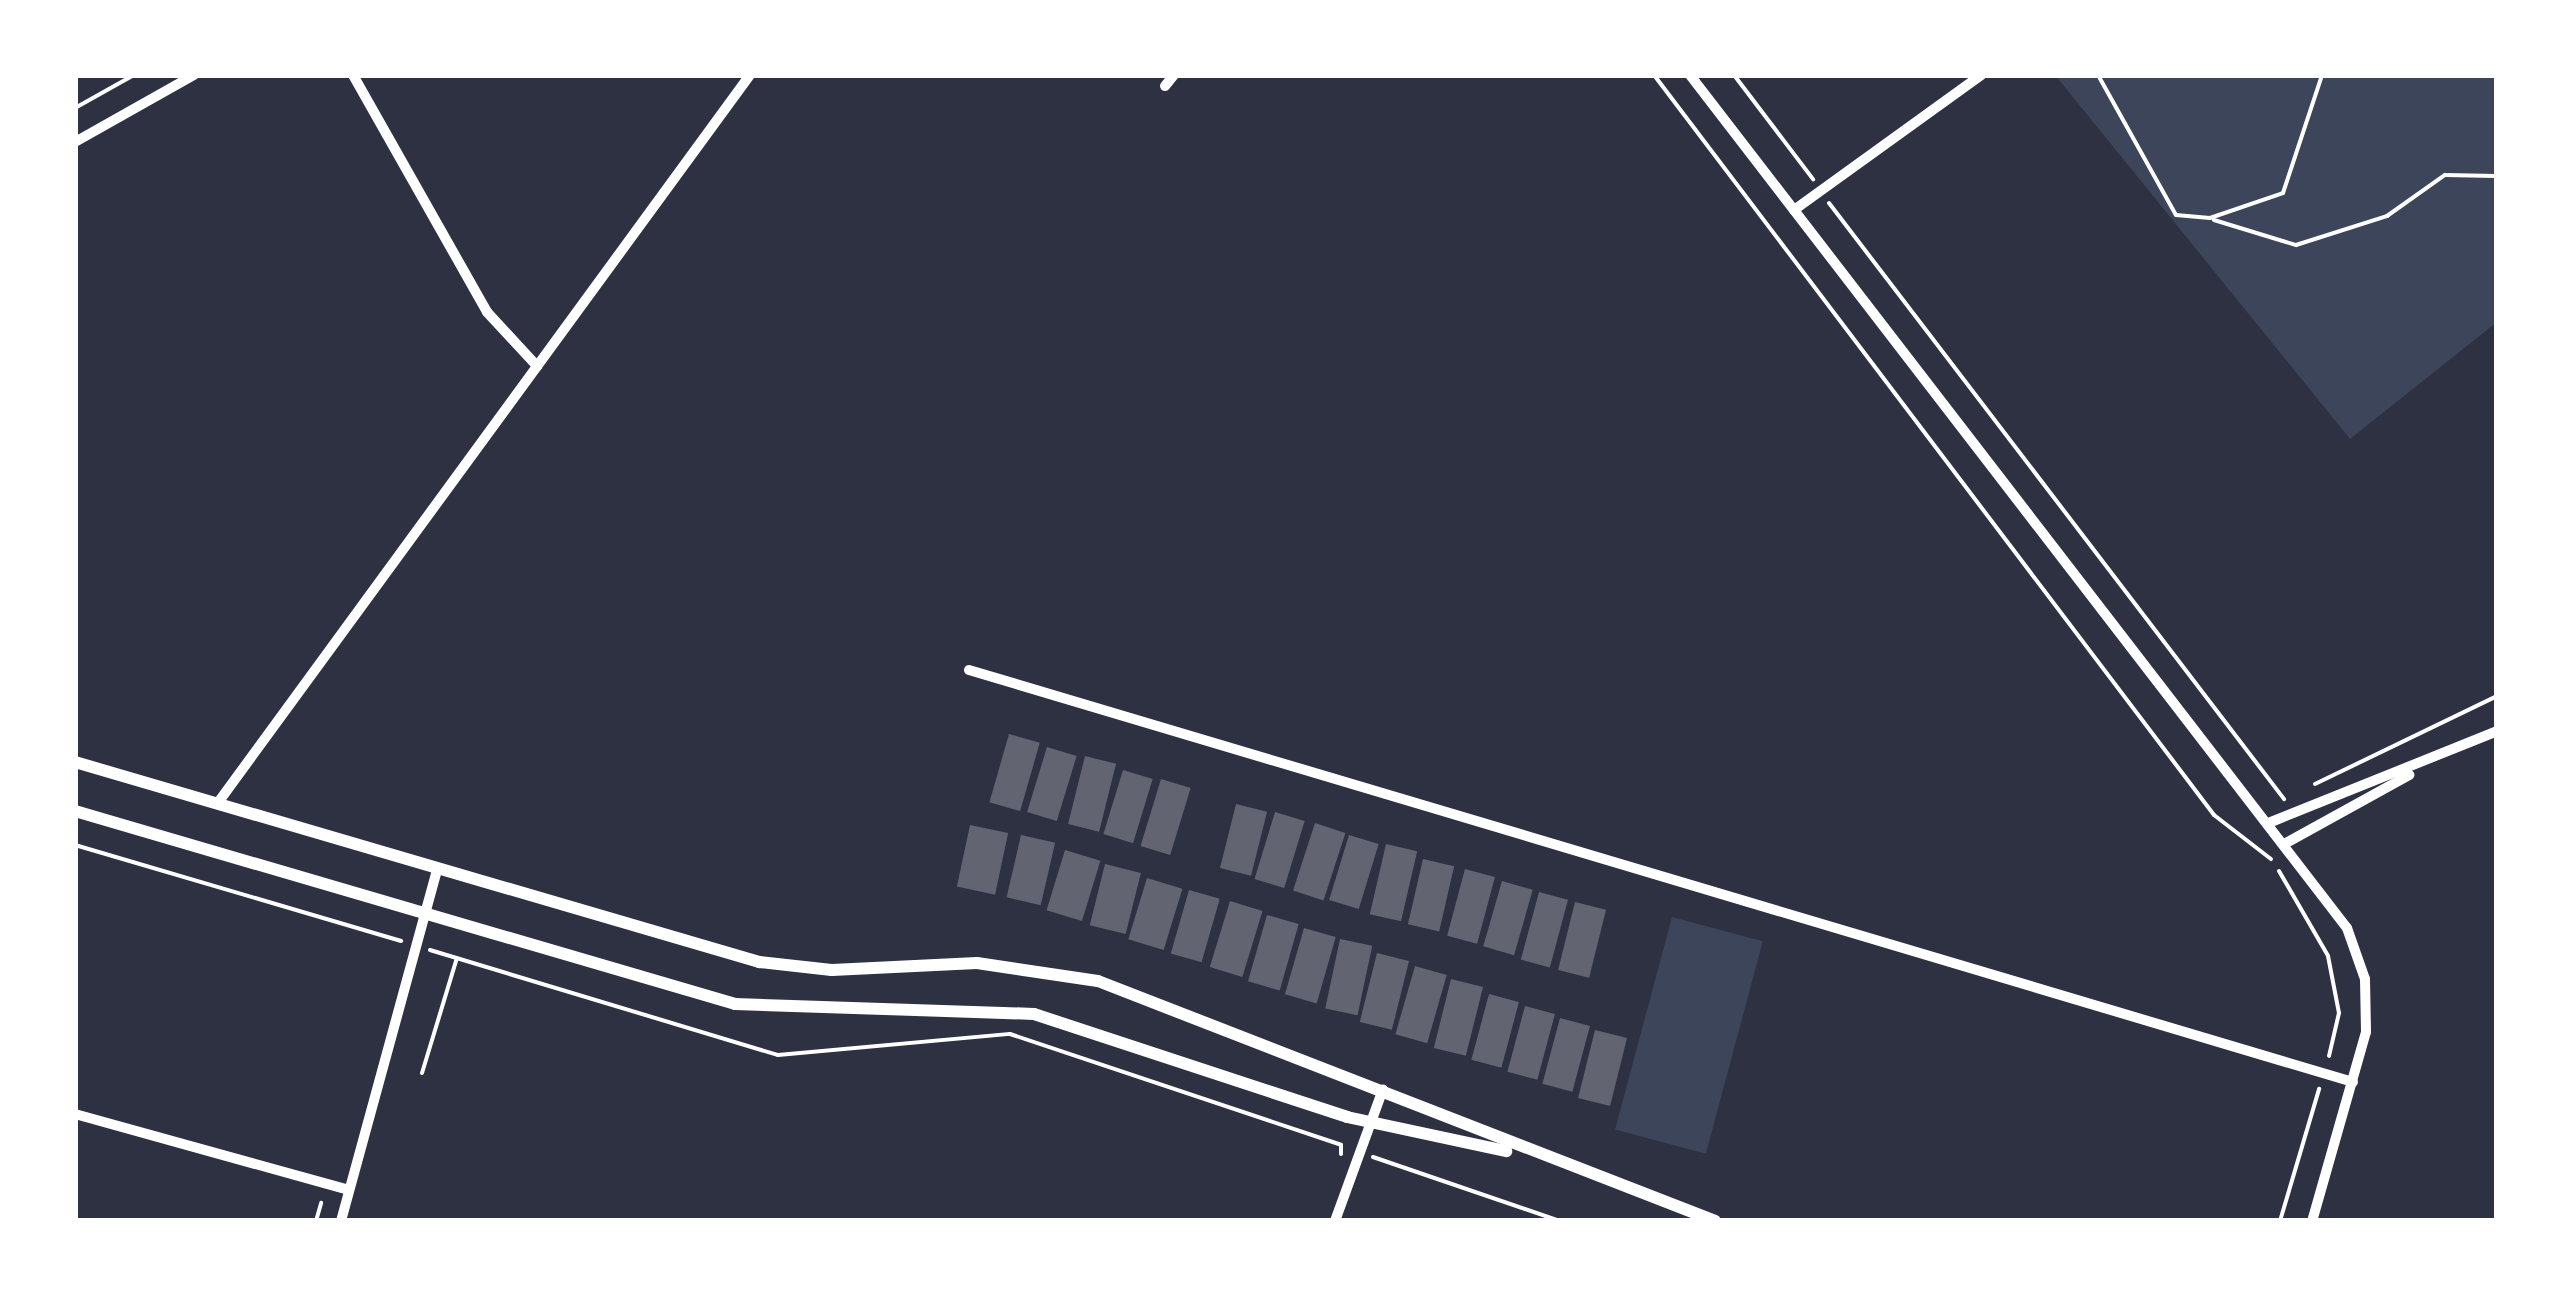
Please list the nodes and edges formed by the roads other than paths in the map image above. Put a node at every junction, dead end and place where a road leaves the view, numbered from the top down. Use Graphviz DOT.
graph roads {
  1 [pos="194,75"];
  2 [pos="353,75"];
  3 [pos="750,75"];
  4 [pos="1174,75"];
  5 [pos="1690,75"];
  6 [pos="1981,75"];
  7 [pos="1165,86"];
  8 [pos="75,142"];
  9 [pos="1794,210"];
  10 [pos="537,366"];
  11 [pos="970,670"];
  12 [pos="2497,731"];
  13 [pos="2445,755"];
  14 [pos="75,762"];
  15 [pos="217,804"];
  16 [pos="75,811"];
  17 [pos="2271,822"];
  18 [pos="2286,843"];
  19 [pos="438,870"];
  20 [pos="424,914"];
  21 [pos="2354,1082"];
  22 [pos="1383,1089"];
  23 [pos="75,1114"];
  24 [pos="1370,1123"];
  25 [pos="1537,1159"];
  26 [pos="349,1190"];
  27 [pos="341,1221"];
  28 [pos="1334,1221"];
  29 [pos="1715,1221"];
  30 [pos="2312,1221"];
  1 -- 8 [label="street"];
  2 -- 10 [label="street"];
  3 -- 10 [label="street"];
  4 -- 7 [label="street"];
  5 -- 9 [label="street"];
  6 -- 9 [label="street"];
  9 -- 17 [label="street"];
  10 -- 15 [label="street"];
  11 -- 21 [label="street"];
  12 -- 13 [label="street"];
  13 -- 17 [label="street"];
  13 -- 18 [label="street"];
  14 -- 15 [label="street"];
  15 -- 19 [label="street"];
  16 -- 20 [label="street"];
  17 -- 18 [label="street"];
  18 -- 21 [label="street"];
  19 -- 20 [label="street"];
  19 -- 22 [label="street"];
  20 -- 24 [label="street"];
  20 -- 26 [label="street"];
  21 -- 30 [label="street"];
  22 -- 24 [label="street"];
  22 -- 25 [label="street"];
  23 -- 26 [label="street"];
  24 -- 25 [label="street"];
  24 -- 28 [label="street"];
  25 -- 29 [label="street"];
  26 -- 27 [label="street"];
}
